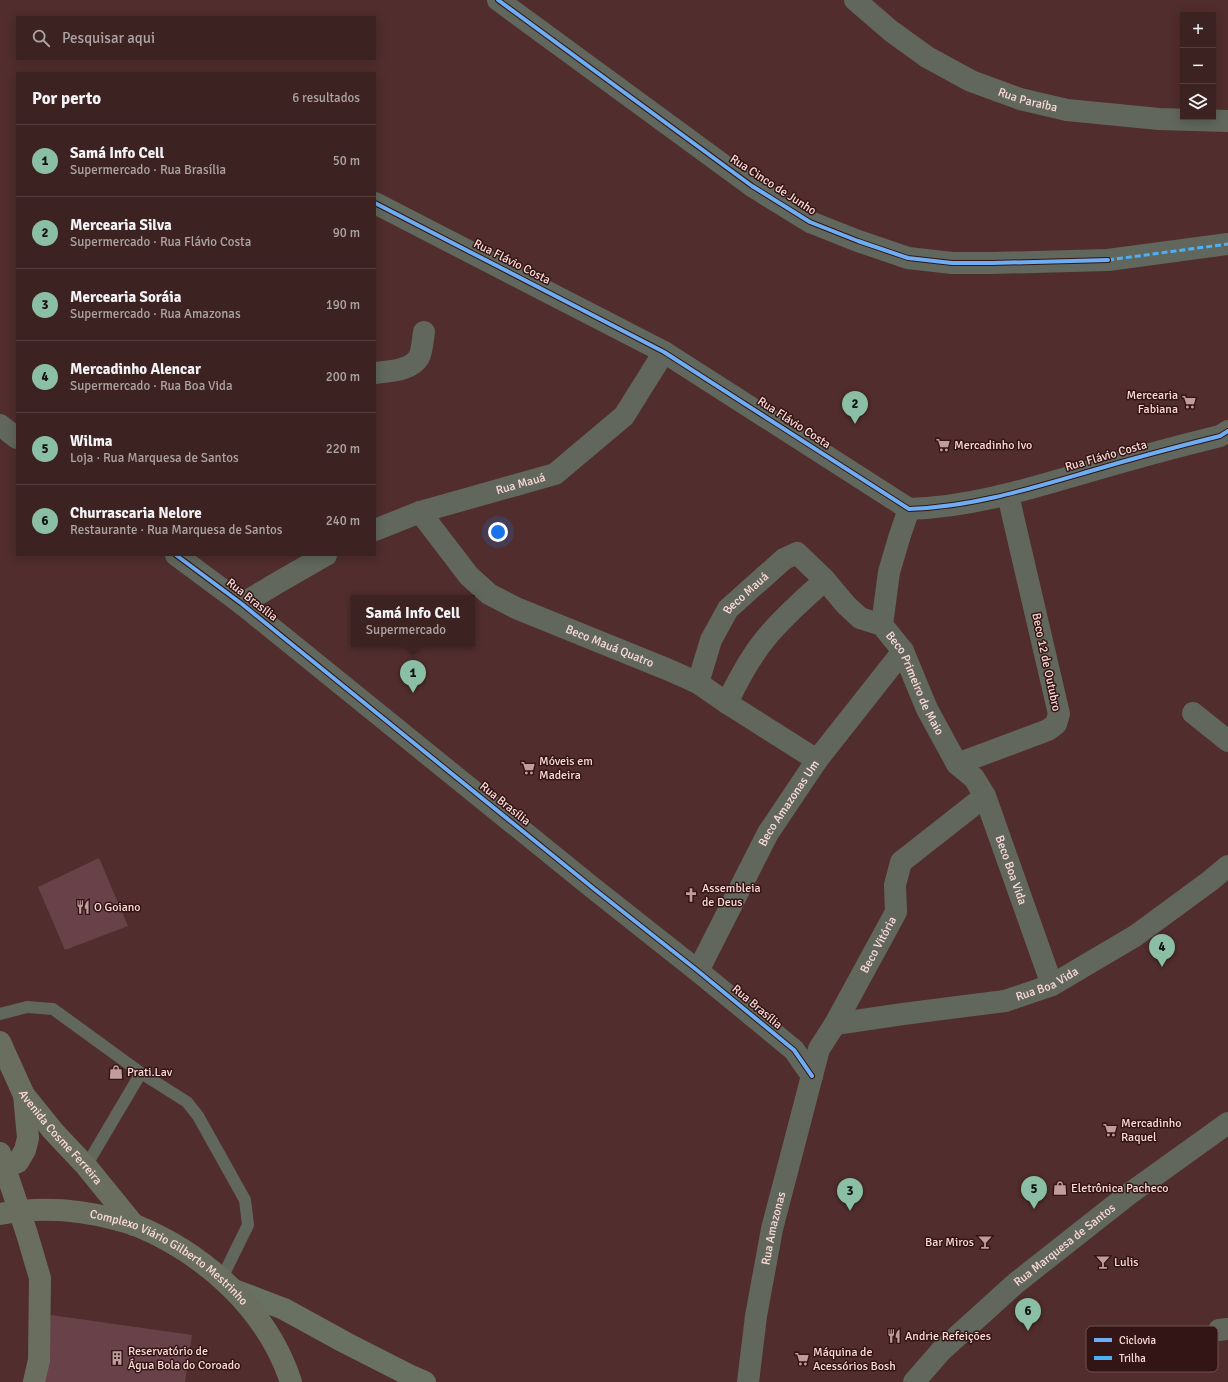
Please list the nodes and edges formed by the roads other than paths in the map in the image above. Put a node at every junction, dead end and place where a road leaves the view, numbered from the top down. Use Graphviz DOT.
graph roads {
  1 [pos="498,0"];
  2 [pos="855,0"];
  3 [pos="1228,121"];
  4 [pos="376,205"];
  5 [pos="1228,244"];
  6 [pos="424,332"];
  7 [pos="664,352"];
  8 [pos="376,373"];
  9 [pos="0,425"];
  10 [pos="1228,431"];
  11 [pos="16,437"];
  12 [pos="1008,494"];
  13 [pos="909,509"];
  14 [pos="420,512"];
  15 [pos="376,530"];
  16 [pos="177,556"];
  17 [pos="324,556"];
  18 [pos="825,580"];
  19 [pos="242,604"];
  20 [pos="882,625"];
  21 [pos="903,651"];
  22 [pos="698,683"];
  23 [pos="727,703"];
  24 [pos="1193,713"];
  25 [pos="1228,741"];
  26 [pos="817,760"];
  27 [pos="957,764"];
  28 [pos="986,796"];
  29 [pos="1228,866"];
  30 [pos="698,971"];
  31 [pos="1052,985"];
  32 [pos="0,1014"];
  33 [pos="836,1024"];
  34 [pos="0,1042"];
  35 [pos="141,1073"];
  36 [pos="812,1076"];
  37 [pos="24,1095"];
  38 [pos="1228,1123"];
  39 [pos="0,1153"];
  40 [pos="86,1166"];
  41 [pos="0,1168"];
  42 [pos="0,1214"];
  43 [pos="134,1225"];
  44 [pos="228,1284"];
  45 [pos="34,1382"];
  46 [pos="291,1382"];
  47 [pos="425,1382"];
  48 [pos="748,1382"];
  49 [pos="914,1382"];
  1 -- 5 [label="street, Rua Cinco de Junho"];
  2 -- 3 [label="street, Rua Paraíba"];
  4 -- 7 [label="street, Rua Flávio Costa"];
  6 -- 8 [label="street"];
  7 -- 13 [label="street, Rua Flávio Costa"];
  7 -- 14 [label="street, Rua Mauá"];
  9 -- 11 [label="street"];
  10 -- 12 [label="street, Rua Flávio Costa"];
  12 -- 13 [label="street, Rua Flávio Costa"];
  12 -- 27 [label="street, Beco 12 de Outubro"];
  13 -- 20 [label="street, Beco Primeiro de Maio"];
  14 -- 15 [label="street, Rua Mauá"];
  14 -- 22 [label="street, Beco Mauá Quatro"];
  16 -- 19 [label="street, Rua Brasília"];
  17 -- 19 [label="street"];
  18 -- 20 [label="street, Beco Mauá"];
  18 -- 22 [label="street, Beco Mauá"];
  18 -- 23 [label="street"];
  19 -- 30 [label="street, Rua Brasília"];
  20 -- 21 [label="street, Beco Primeiro de Maio"];
  21 -- 26 [label="street, Beco Amazonas Um"];
  21 -- 27 [label="street, Beco Primeiro de Maio"];
  22 -- 23 [label="street, Beco Mauá Quatro"];
  23 -- 26 [label="street, Beco Mauá Quatro"];
  24 -- 25 [label="street"];
  26 -- 30 [label="street, Beco Amazonas Um"];
  27 -- 28 [label="street, Beco Boa Vida"];
  28 -- 31 [label="street, Beco Boa Vida"];
  28 -- 33 [label="street, Beco Vitória"];
  29 -- 31 [label="street, Rua Boa Vida"];
  30 -- 36 [label="street, Rua Brasília"];
  31 -- 33 [label="street, Rua Boa Vida"];
  32 -- 35 [label="lane"];
  33 -- 36 [label="street, Beco Vitória"];
  34 -- 37 [label="main road, Avenida Cosme Ferreira"];
  35 -- 40 [label="lane"];
  35 -- 44 [label="lane"];
  36 -- 48 [label="street, Rua Amazonas"];
  37 -- 40 [label="main road, Avenida Cosme Ferreira"];
  37 -- 41 [label="main road"];
  38 -- 49 [label="street, Rua Marquesa de Santos"];
  39 -- 45 [label="main road, bridge"];
  40 -- 43 [label="main road, Avenida Cosme Ferreira"];
  42 -- 43 [label="main road, Complexo Viário Gilberto Mestrinho"];
  43 -- 44 [label="main road, Complexo Viário Gilberto Mestrinho"];
  44 -- 46 [label="main road, Complexo Viário Gilberto Mestrinho"];
  44 -- 47 [label="main road"];
}
